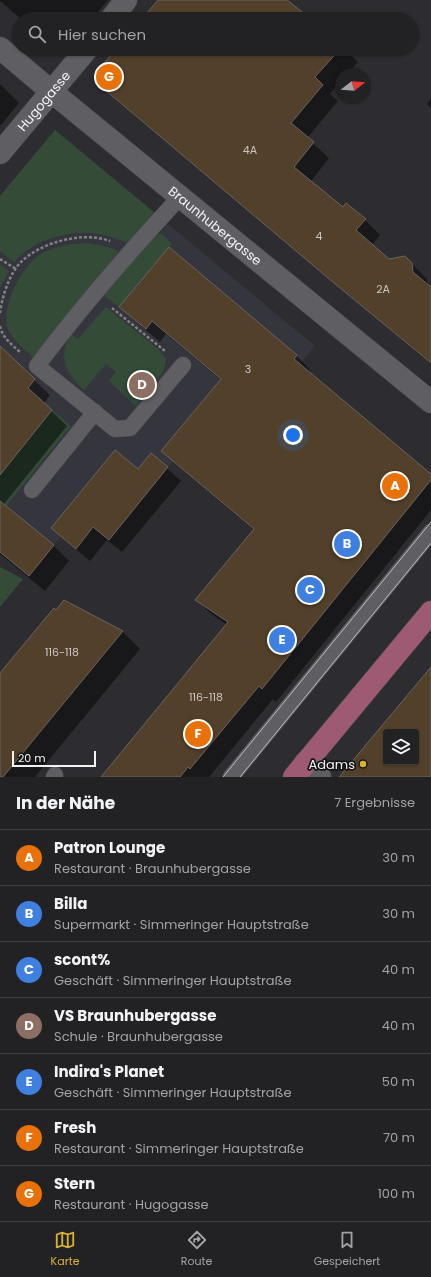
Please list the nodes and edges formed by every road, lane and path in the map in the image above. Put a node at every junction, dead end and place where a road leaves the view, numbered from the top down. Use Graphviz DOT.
graph roads {
  1 [pos="126,0"];
  2 [pos="117,12"];
  3 [pos="0,48"];
  4 [pos="80,56"];
  5 [pos="52,92"];
  6 [pos="0,153"];
  7 [pos="180,197"];
  8 [pos="129,252"];
  9 [pos="0,259"];
  10 [pos="16,269"];
  11 [pos="94,293"];
  12 [pos="0,313"];
  13 [pos="0,326"];
  14 [pos="183,365"];
  15 [pos="37,366"];
  16 [pos="431,402"];
  17 [pos="95,412"];
  18 [pos="32,490"];
  19 [pos="431,532"];
  20 [pos="431,612"];
  21 [pos="306,772"];
  22 [pos="231,777"];
  1 -- 2 [label="street"];
  3 -- 5 [label="street, Braunhubergasse"];
  4 -- 5 [label="street, Hugogasse"];
  5 -- 6 [label="street, Hugogasse"];
  5 -- 7 [label="street, Braunhubergasse"];
  7 -- 8 [label="lane"];
  7 -- 16 [label="street, Braunhubergasse"];
  8 -- 10 [label="path"];
  8 -- 11 [label="lane"];
  9 -- 10 [label="path"];
  10 -- 12 [label="path"];
  11 -- 14 [label="path"];
  11 -- 15 [label="lane"];
  13 -- 15 [label="path"];
  14 -- 17 [label="lane"];
  15 -- 17 [label="lane"];
  17 -- 18 [label="lane"];
  19 -- 22 [label="lane"];
  20 -- 21 [label="main road"];
}
